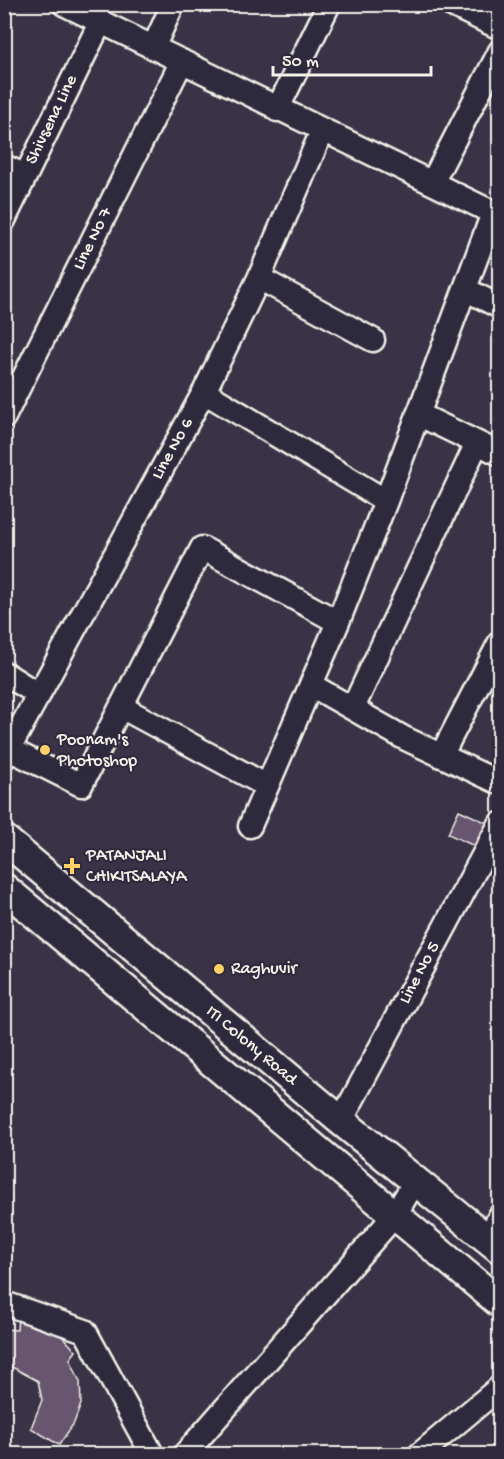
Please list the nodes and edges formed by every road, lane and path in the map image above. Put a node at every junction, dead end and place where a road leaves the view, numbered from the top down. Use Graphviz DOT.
graph roads {
  1 [pos="64,4"];
  2 [pos="173,4"];
  3 [pos="329,4"];
  4 [pos="461,7"];
  5 [pos="101,21"];
  6 [pos="500,28"];
  7 [pos="154,46"];
  8 [pos="500,51"];
  9 [pos="182,61"];
  10 [pos="278,110"];
  11 [pos="322,131"];
  12 [pos="4,166"];
  13 [pos="25,176"];
  14 [pos="432,183"];
  15 [pos="496,215"];
  16 [pos="4,220"];
  17 [pos="259,278"];
  18 [pos="465,289"];
  19 [pos="500,307"];
  20 [pos="373,340"];
  21 [pos="204,393"];
  22 [pos="418,414"];
  23 [pos="4,417"];
  24 [pos="477,443"];
  25 [pos="500,454"];
  26 [pos="386,501"];
  27 [pos="338,622"];
  28 [pos="500,642"];
  29 [pos="4,673"];
  30 [pos="311,685"];
  31 [pos="39,695"];
  32 [pos="123,708"];
  33 [pos="353,708"];
  34 [pos="7,753"];
  35 [pos="441,756"];
  36 [pos="500,783"];
  37 [pos="267,786"];
  38 [pos="500,825"];
  39 [pos="250,826"];
  40 [pos="7,847"];
  41 [pos="4,888"];
  42 [pos="341,1121"];
  43 [pos="415,1181"];
  44 [pos="395,1215"];
  45 [pos="495,1235"];
  46 [pos="4,1303"];
  47 [pos="500,1303"];
  48 [pos="500,1387"];
  49 [pos="152,1455"];
  50 [pos="185,1455"];
  51 [pos="420,1455"];
  1 -- 5 [label="street"];
  2 -- 7 [label="street"];
  3 -- 10 [label="street"];
  4 -- 6 [label="street"];
  5 -- 7 [label="street"];
  5 -- 13 [label="street, Shivsena Line"];
  7 -- 9 [label="street"];
  8 -- 14 [label="street"];
  9 -- 10 [label="street"];
  9 -- 23 [label="street, Line No 7"];
  10 -- 11 [label="street"];
  11 -- 14 [label="street"];
  11 -- 17 [label="street, Line No 6"];
  12 -- 13 [label="street"];
  13 -- 16 [label="street, Shivsena Line"];
  14 -- 15 [label="street"];
  15 -- 18 [label="street"];
  17 -- 20 [label="street"];
  17 -- 21 [label="street, Line No 6"];
  18 -- 19 [label="street"];
  18 -- 22 [label="street"];
  21 -- 26 [label="street"];
  21 -- 31 [label="street, Line No 6"];
  22 -- 24 [label="street"];
  22 -- 26 [label="street"];
  24 -- 25 [label="street"];
  24 -- 33 [label="street"];
  26 -- 27 [label="street"];
  27 -- 30 [label="street"];
  27 -- 32 [label="street"];
  28 -- 35 [label="street"];
  29 -- 31 [label="street"];
  30 -- 33 [label="street"];
  30 -- 37 [label="street"];
  31 -- 34 [label="street, Line No 6"];
  32 -- 34 [label="street"];
  32 -- 37 [label="street"];
  33 -- 35 [label="street"];
  35 -- 36 [label="street"];
  37 -- 39 [label="street"];
  38 -- 42 [label="street, Line No 5"];
  40 -- 42 [label="main road, ITI Colony Road"];
  41 -- 44 [label="main road"];
  42 -- 43 [label="main road, ITI Colony Road"];
  43 -- 44 [label="street"];
  43 -- 45 [label="main road, ITI Colony Road"];
  44 -- 47 [label="main road"];
  44 -- 50 [label="street"];
  46 -- 49 [label="street"];
  48 -- 51 [label="street"];
}
